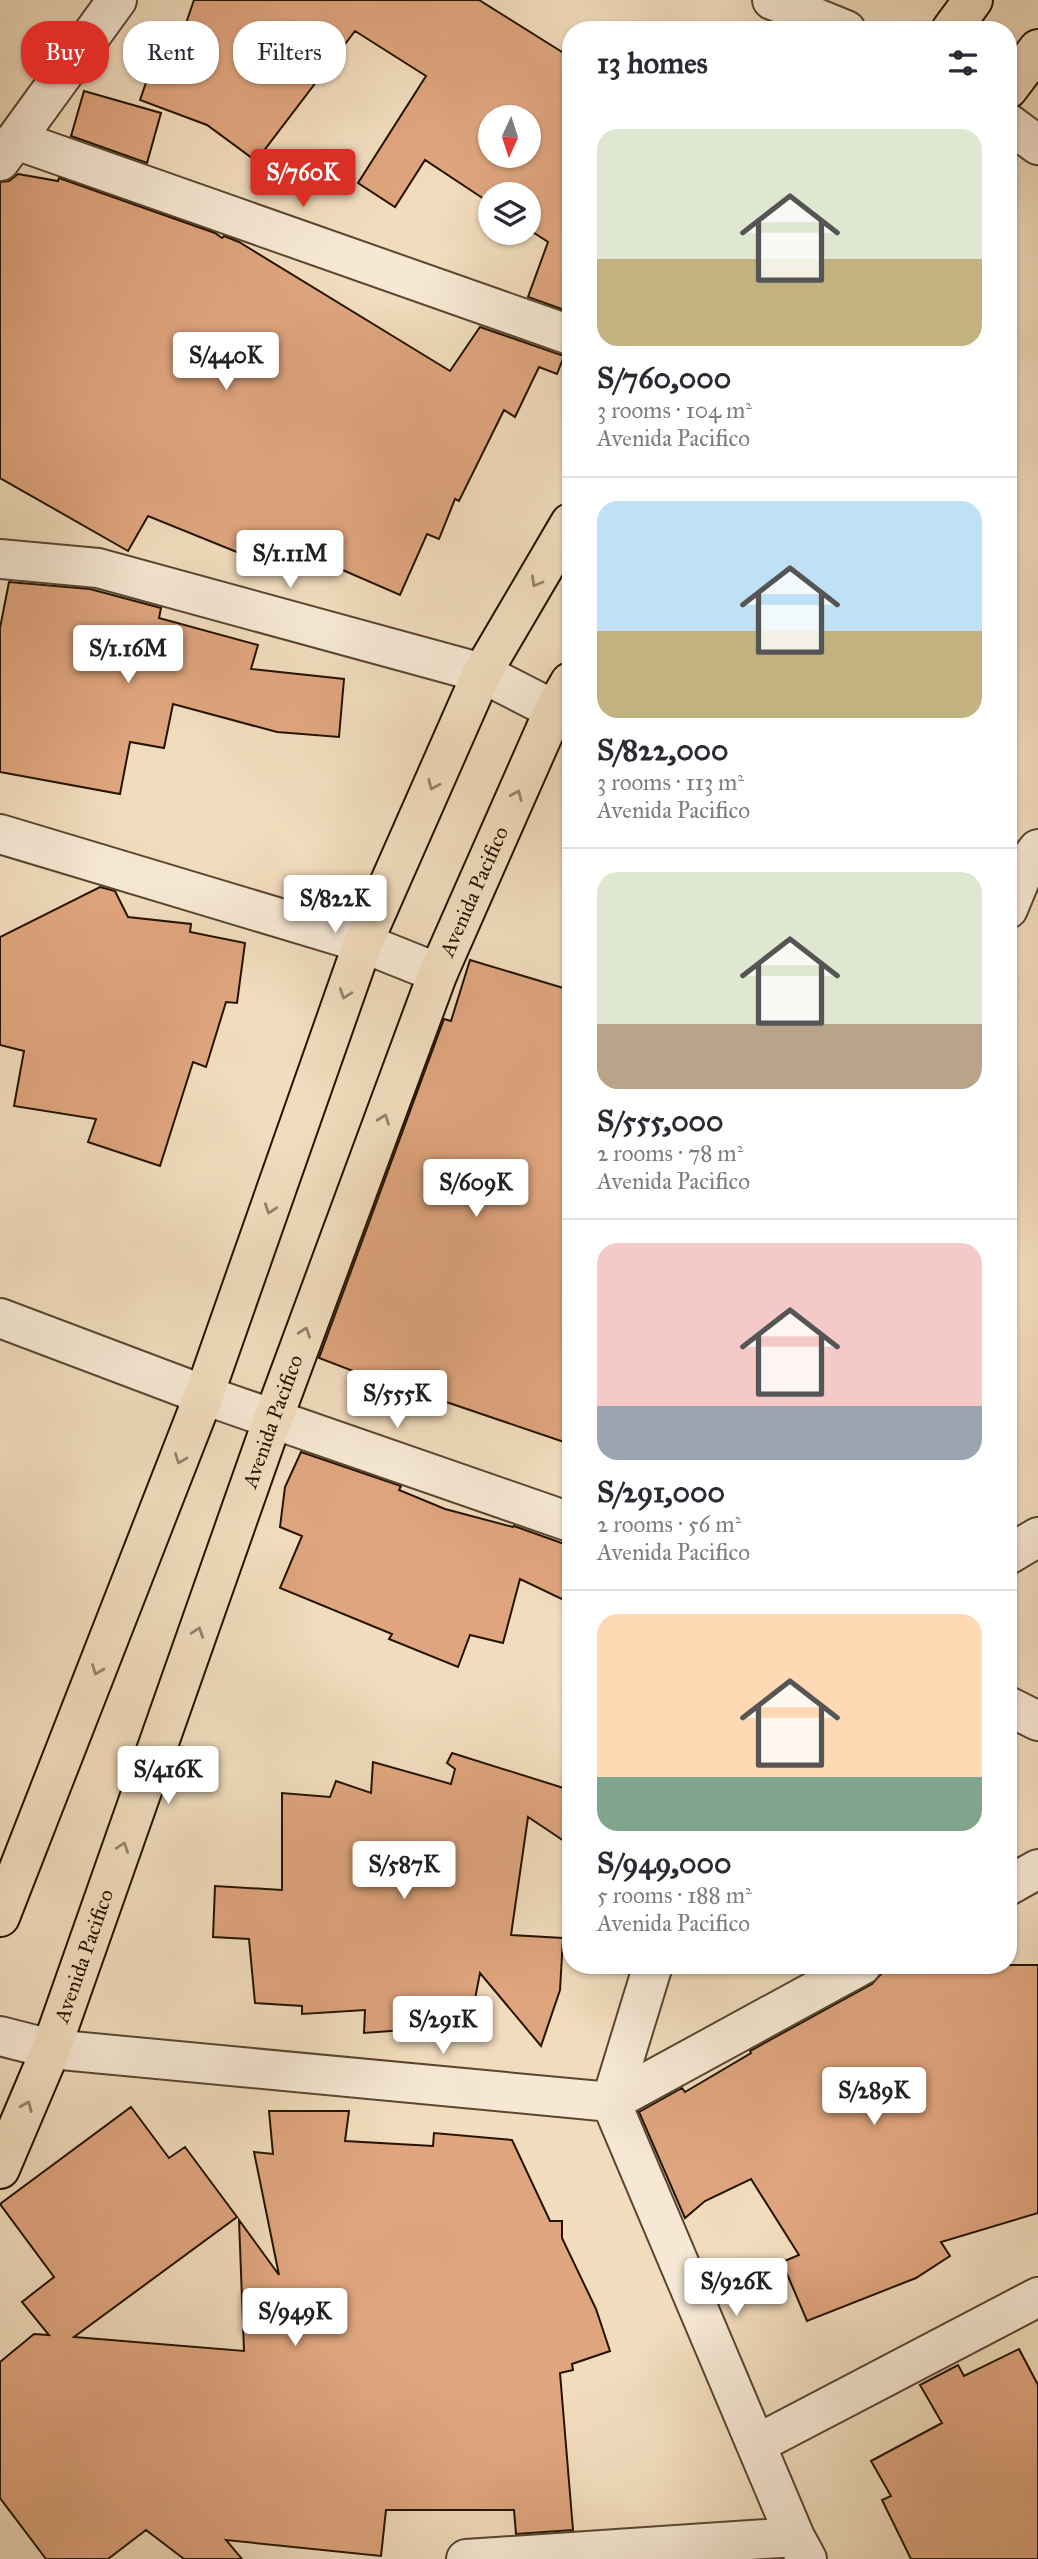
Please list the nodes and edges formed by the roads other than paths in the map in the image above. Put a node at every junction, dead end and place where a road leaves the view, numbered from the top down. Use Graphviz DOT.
graph roads {
  1 [pos="117,0"];
  2 [pos="772,0"];
  3 [pos="973,0"];
  4 [pos="824,21"];
  5 [pos="958,21"];
  6 [pos="1038,49"];
  7 [pos="1017,77"];
  8 [pos="1017,130"];
  9 [pos="1038,145"];
  10 [pos="8,150"];
  11 [pos="562,332"];
  12 [pos="562,537"];
  13 [pos="0,559"];
  14 [pos="482,673"];
  15 [pos="562,702"];
  16 [pos="562,709"];
  17 [pos="0,834"];
  18 [pos="1024,857"];
  19 [pos="1017,880"];
  20 [pos="363,943"];
  21 [pos="438,973"];
  22 [pos="0,1318"];
  23 [pos="204,1395"];
  24 [pos="273,1419"];
  25 [pos="562,1519"];
  26 [pos="1038,1537"];
  27 [pos="1017,1550"];
  28 [pos="1017,1710"];
  29 [pos="1038,1721"];
  30 [pos="1038,1870"];
  31 [pos="1017,1881"];
  32 [pos="0,1917"];
  33 [pos="650,1974"];
  34 [pos="846,1974"];
  35 [pos="0,2036"];
  36 [pos="51,2049"];
  37 [pos="611,2102"];
  38 [pos="0,2169"];
  39 [pos="1038,2297"];
  40 [pos="757,2444"];
  41 [pos="801,2548"];
  42 [pos="467,2559"];
  1 -- 10 [label="street"];
  2 -- 4 [label="street"];
  3 -- 5 [label="main road"];
  6 -- 7 [label="main road"];
  8 -- 9 [label="street"];
  10 -- 11 [label="street"];
  12 -- 14 [label="main road, one-way"];
  13 -- 14 [label="street"];
  14 -- 15 [label="street"];
  14 -- 20 [label="main road, one-way"];
  21 -- 16 [label="main road, Avenida Pacifico, one-way"];
  17 -- 20 [label="street"];
  18 -- 19 [label="street"];
  20 -- 21 [label="street"];
  20 -- 23 [label="main road, one-way"];
  24 -- 21 [label="main road, Avenida Pacifico, one-way"];
  22 -- 23 [label="street"];
  23 -- 24 [label="street"];
  23 -- 32 [label="main road, one-way"];
  24 -- 25 [label="street"];
  36 -- 24 [label="main road, Avenida Pacifico, one-way"];
  26 -- 27 [label="street"];
  28 -- 29 [label="street"];
  30 -- 31 [label="street"];
  33 -- 37 [label="street"];
  34 -- 37 [label="street"];
  35 -- 36 [label="street"];
  36 -- 37 [label="street"];
  38 -- 36 [label="main road, Avenida Pacifico, one-way"];
  37 -- 40 [label="street"];
  39 -- 40 [label="street"];
  40 -- 41 [label="street"];
  41 -- 42 [label="street"];
}
